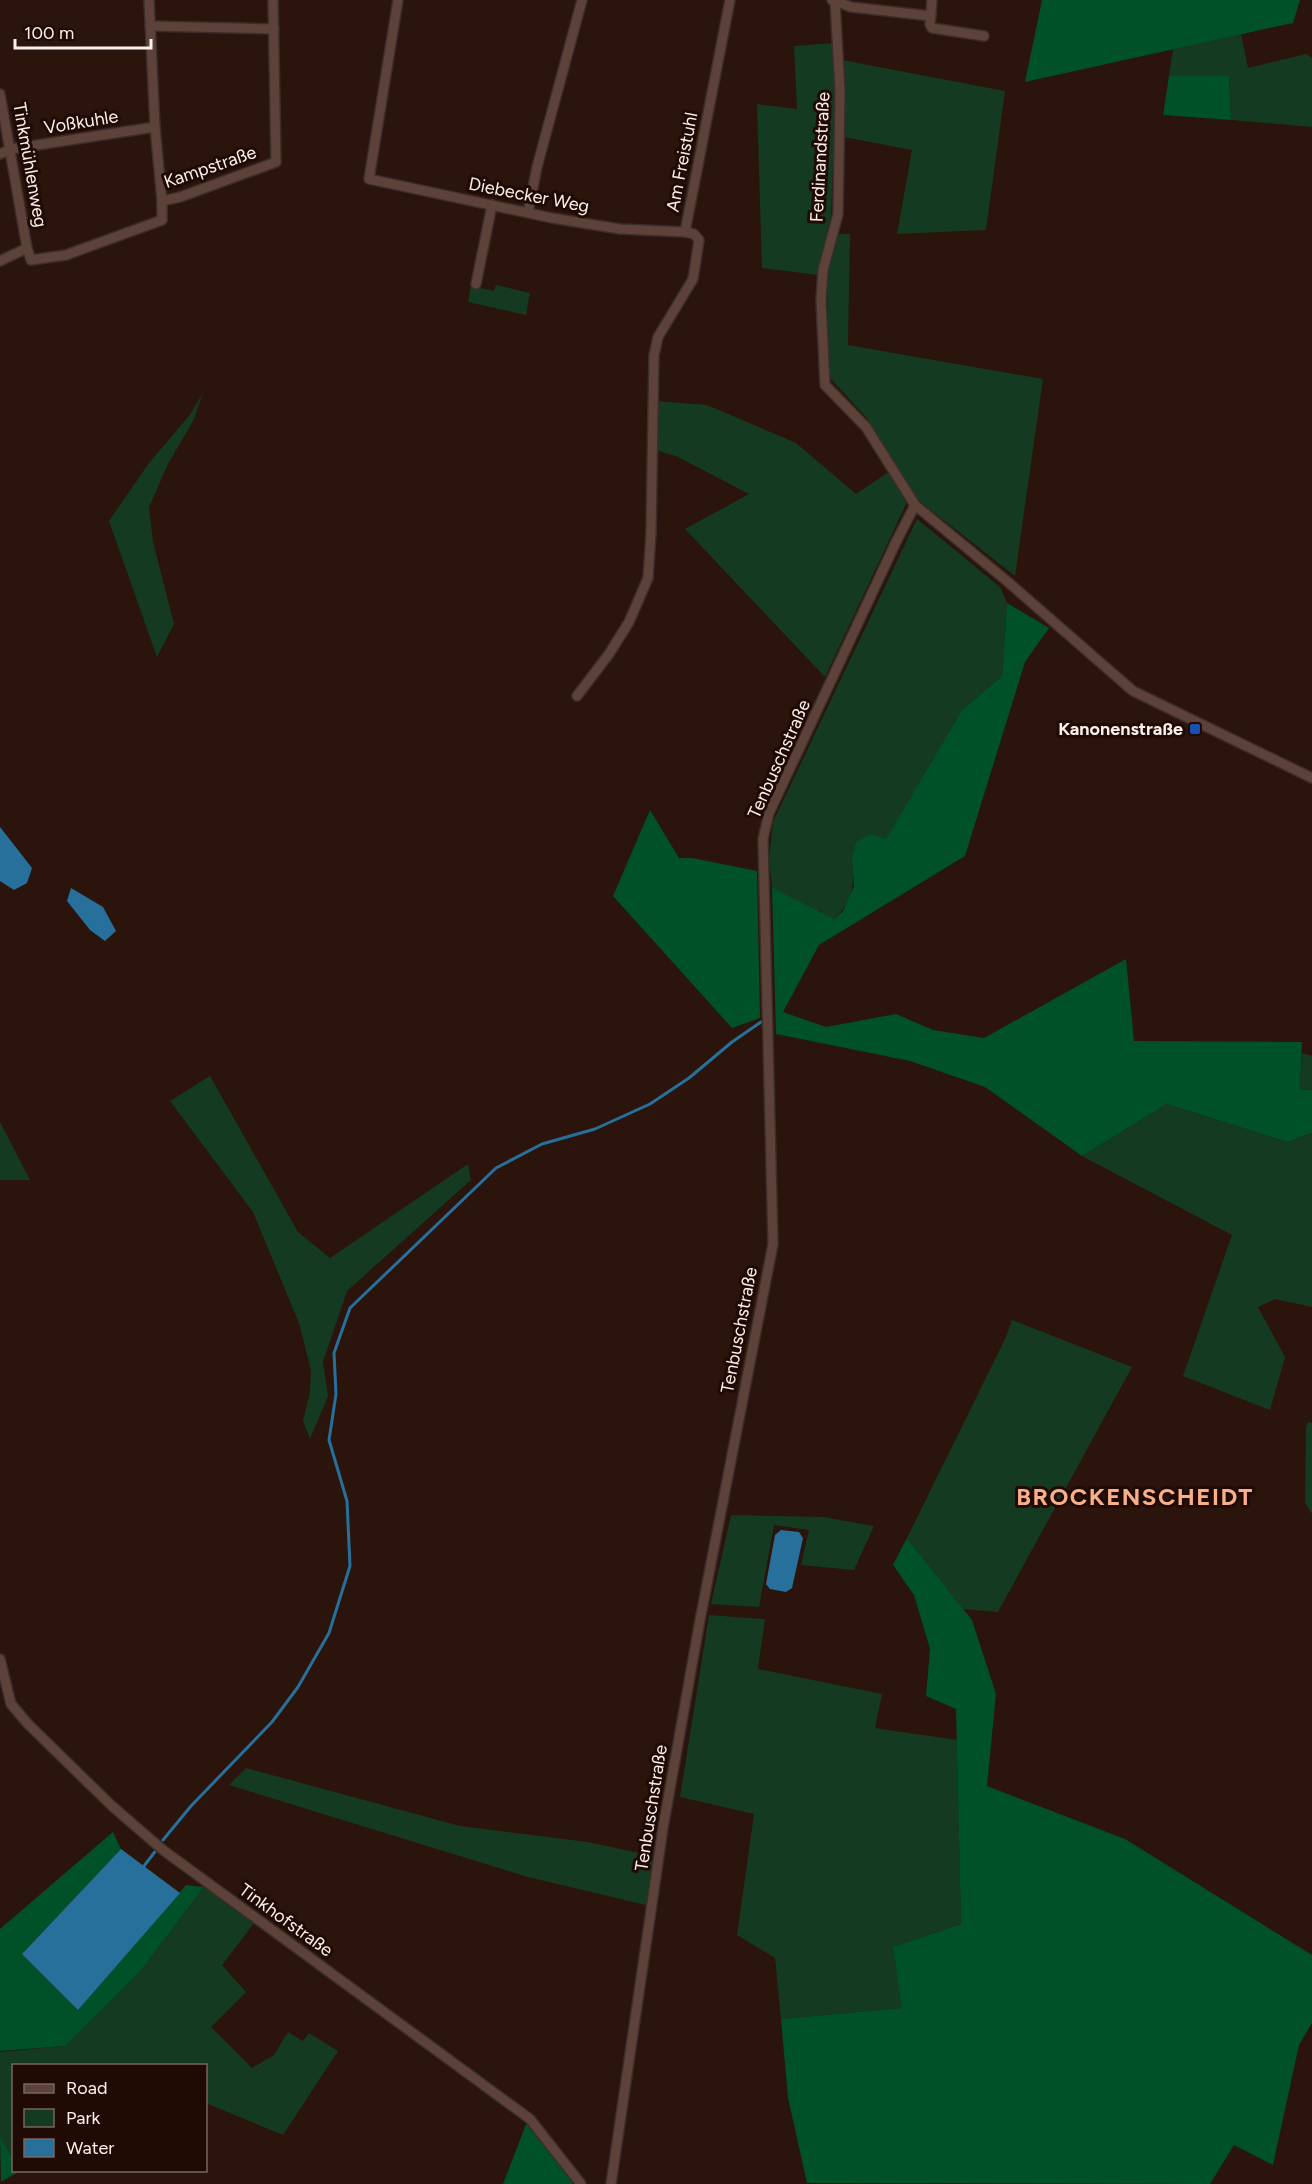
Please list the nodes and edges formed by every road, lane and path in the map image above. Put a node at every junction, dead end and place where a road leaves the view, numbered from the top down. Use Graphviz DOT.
graph roads {
  1 [pos="149,0"];
  2 [pos="273,0"];
  3 [pos="398,0"];
  4 [pos="582,0"];
  5 [pos="730,0"];
  6 [pos="932,0"];
  7 [pos="833,1"];
  8 [pos="931,16"];
  9 [pos="150,26"];
  10 [pos="274,29"];
  11 [pos="984,36"];
  12 [pos="0,94"];
  13 [pos="155,127"];
  14 [pos="11,149"];
  15 [pos="0,154"];
  16 [pos="162,201"];
  17 [pos="492,205"];
  18 [pos="528,212"];
  19 [pos="685,232"];
  20 [pos="27,248"];
  21 [pos="0,261"];
  22 [pos="476,284"];
  23 [pos="915,505"];
  24 [pos="577,696"];
  25 [pos="1312,778"];
  26 [pos="0,1659"];
  27 [pos="581,2184"];
  28 [pos="611,2184"];
  1 -- 9 [label="street"];
  2 -- 10 [label="street, Kampstraße"];
  3 -- 17 [label="street, Diebecker Weg"];
  4 -- 18 [label="street"];
  5 -- 19 [label="street, Am Freistuhl"];
  6 -- 8 [label="street"];
  7 -- 8 [label="street, Ferdinandstraße"];
  7 -- 23 [label="street, Ferdinandstraße"];
  8 -- 11 [label="street"];
  9 -- 10 [label="street"];
  9 -- 13 [label="street"];
  10 -- 16 [label="street, Kampstraße"];
  12 -- 14 [label="street, Tinkmühlenweg"];
  13 -- 14 [label="street, Voßkuhle"];
  13 -- 16 [label="street"];
  14 -- 15 [label="street, Voßkuhle"];
  14 -- 20 [label="street, Tinkmühlenweg"];
  16 -- 20 [label="street, Kampstraße"];
  17 -- 18 [label="street, Diebecker Weg"];
  17 -- 22 [label="street"];
  18 -- 19 [label="street, Diebecker Weg"];
  19 -- 24 [label="street, Am Freistuhl"];
  20 -- 21 [label="street, Tinkmühlenweg"];
  23 -- 25 [label="street"];
  23 -- 28 [label="street, Tenbuschstraße"];
  26 -- 27 [label="street, Tinkhofstraße"];
}
